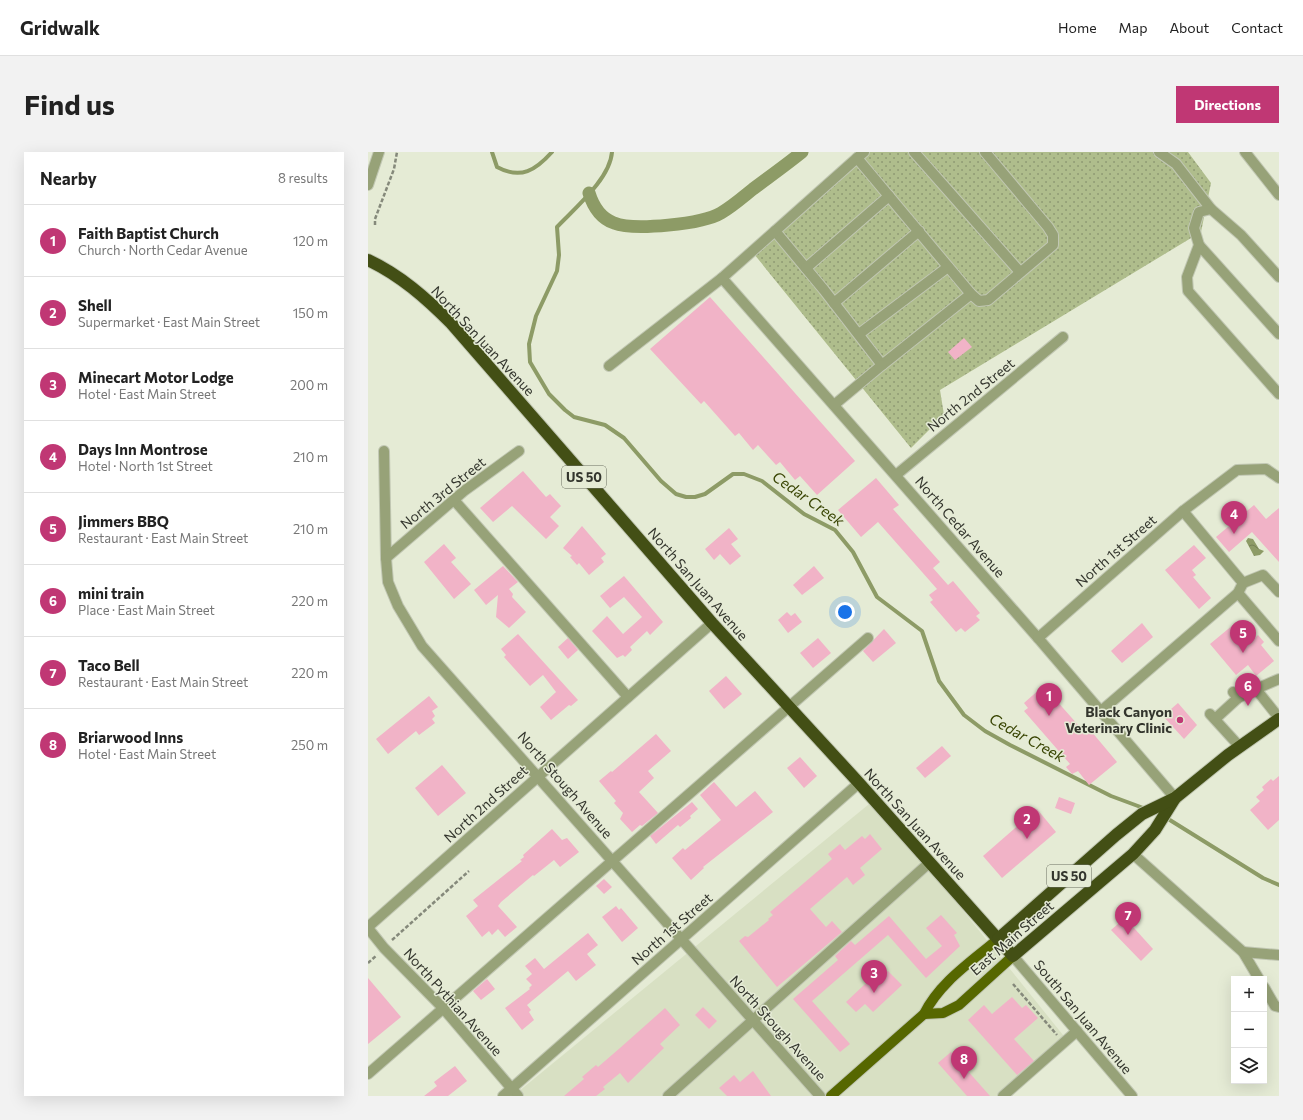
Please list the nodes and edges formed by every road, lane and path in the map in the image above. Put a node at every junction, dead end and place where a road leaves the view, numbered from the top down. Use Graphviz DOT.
graph roads {
  1 [pos="379,152"];
  2 [pos="397,152"];
  3 [pos="914,152"];
  4 [pos="985,152"];
  5 [pos="1159,152"];
  6 [pos="1244,152"];
  7 [pos="861,155"];
  8 [pos="368,185"];
  9 [pos="1279,195"];
  10 [pos="889,196"];
  11 [pos="1211,209"];
  12 [pos="375,225"];
  13 [pos="775,231"];
  14 [pos="919,231"];
  15 [pos="1199,245"];
  16 [pos="368,260"];
  17 [pos="948,267"];
  18 [pos="806,268"];
  19 [pos="1020,272"];
  20 [pos="1279,277"];
  21 [pos="722,278"];
  22 [pos="971,294"];
  23 [pos="834,302"];
  24 [pos="859,334"];
  25 [pos="1279,334"];
  26 [pos="1063,337"];
  27 [pos="882,365"];
  28 [pos="610,366"];
  29 [pos="1279,394"];
  30 [pos="834,405"];
  31 [pos="384,451"];
  32 [pos="519,451"];
  33 [pos="896,475"];
  34 [pos="1279,478"];
  35 [pos="454,500"];
  36 [pos="1183,511"];
  37 [pos="386,558"];
  38 [pos="1242,583"];
  39 [pos="1279,592"];
  40 [pos="1238,593"];
  41 [pos="712,623"];
  42 [pos="868,638"];
  43 [pos="1038,638"];
  44 [pos="1279,641"];
  45 [pos="1182,642"];
  46 [pos="1192,646"];
  47 [pos="1279,678"];
  48 [pos="1256,689"];
  49 [pos="628,697"];
  50 [pos="789,707"];
  51 [pos="1100,712"];
  52 [pos="1279,718"];
  53 [pos="1240,747"];
  54 [pos="538,776"];
  55 [pos="859,783"];
  56 [pos="1175,798"];
  57 [pos="1133,854"];
  58 [pos="612,861"];
  59 [pos="929,863"];
  60 [pos="469,872"];
  61 [pos="368,927"];
  62 [pos="681,939"];
  63 [pos="998,939"];
  64 [pos="384,948"];
  65 [pos="1243,952"];
  66 [pos="1279,955"];
  67 [pos="1013,956"];
  68 [pos="368,963"];
  69 [pos="1257,976"];
  70 [pos="1013,984"];
  71 [pos="1267,993"];
  72 [pos="1279,1007"];
  73 [pos="443,1008"];
  74 [pos="924,1014"];
  75 [pos="753,1020"];
  76 [pos="1077,1031"];
  77 [pos="1058,1036"];
  78 [pos="368,1074"];
  79 [pos="515,1092"];
  80 [pos="503,1096"];
  81 [pos="668,1096"];
  82 [pos="820,1096"];
  83 [pos="831,1096"];
  84 [pos="1003,1096"];
  85 [pos="1132,1096"];
  1 -- 8 [label="street"];
  2 -- 12 [label="path"];
  3 -- 19 [label="street"];
  4 -- 19 [label="street"];
  5 -- 11 [label="street"];
  6 -- 9 [label="street"];
  7 -- 10 [label="street"];
  7 -- 13 [label="street"];
  10 -- 14 [label="street"];
  10 -- 18 [label="street"];
  11 -- 15 [label="street"];
  11 -- 20 [label="street"];
  13 -- 18 [label="street"];
  13 -- 21 [label="street"];
  14 -- 17 [label="street"];
  14 -- 23 [label="street"];
  15 -- 25 [label="street"];
  15 -- 29 [label="street"];
  16 -- 41 [label="highway, North San Juan Avenue / US 50"];
  17 -- 22 [label="street"];
  17 -- 24 [label="street"];
  18 -- 23 [label="street"];
  19 -- 22 [label="street"];
  21 -- 28 [label="street"];
  21 -- 30 [label="street, North Cedar Avenue"];
  22 -- 27 [label="street"];
  23 -- 24 [label="street"];
  24 -- 27 [label="street"];
  26 -- 33 [label="street, North 2nd Street"];
  27 -- 30 [label="street"];
  30 -- 33 [label="street, North Cedar Avenue"];
  31 -- 37 [label="street, North Stough Avenue"];
  32 -- 35 [label="street, North 3rd Street"];
  33 -- 43 [label="street, North Cedar Avenue"];
  34 -- 36 [label="street, North 1st Street"];
  35 -- 37 [label="street, North 3rd Street"];
  35 -- 49 [label="street"];
  36 -- 38 [label="street"];
  36 -- 43 [label="street, North 1st Street"];
  37 -- 54 [label="street, North Stough Avenue"];
  38 -- 39 [label="street"];
  38 -- 40 [label="street"];
  40 -- 44 [label="street"];
  40 -- 45 [label="street"];
  41 -- 49 [label="street, North 2nd Street"];
  41 -- 50 [label="highway, North San Juan Avenue / US 50"];
  42 -- 50 [label="street"];
  43 -- 51 [label="street, North Cedar Avenue"];
  45 -- 46 [label="street"];
  45 -- 51 [label="street"];
  47 -- 48 [label="street"];
  48 -- 52 [label="street"];
  48 -- 53 [label="street"];
  49 -- 54 [label="street, North 2nd Street"];
  50 -- 55 [label="highway, North San Juan Avenue / US 50"];
  50 -- 58 [label="street"];
  51 -- 56 [label="street, North Cedar Avenue"];
  52 -- 53 [label="highway, East Main Street / US 50"];
  53 -- 56 [label="highway, East Main Street / US 50"];
  54 -- 58 [label="street, North Stough Avenue"];
  54 -- 61 [label="street, North 2nd Street"];
  55 -- 59 [label="highway, North San Juan Avenue / US 50"];
  55 -- 62 [label="street, North 1st Street"];
  56 -- 57 [label="highway, East Main Street / US 50"];
  56 -- 63 [label="highway, East Main Street / US 50"];
  57 -- 65 [label="street"];
  57 -- 67 [label="highway, East Main Street / US 50"];
  58 -- 62 [label="street, North Stough Avenue"];
  58 -- 73 [label="street"];
  59 -- 63 [label="highway, North San Juan Avenue / US 50"];
  59 -- 75 [label="street"];
  60 -- 64 [label="path"];
  61 -- 64 [label="street, North Pythian Avenue"];
  62 -- 75 [label="street, North Stough Avenue"];
  62 -- 79 [label="street, North 1st Street"];
  63 -- 67 [label="highway, US 50"];
  63 -- 74 [label="main road, East Main Street"];
  64 -- 68 [label="path"];
  64 -- 73 [label="street, North Pythian Avenue"];
  65 -- 66 [label="street"];
  65 -- 69 [label="street"];
  67 -- 74 [label="main road, East Main Street"];
  67 -- 76 [label="street, South San Juan Avenue"];
  70 -- 77 [label="path"];
  71 -- 72 [label="street"];
  73 -- 78 [label="street"];
  73 -- 79 [label="street, North Pythian Avenue"];
  74 -- 83 [label="main road, East Main Street"];
  75 -- 81 [label="street"];
  75 -- 82 [label="street, North Stough Avenue"];
  76 -- 84 [label="street"];
  76 -- 85 [label="street, South San Juan Avenue"];
  79 -- 80 [label="street, North 1st Street"];
}
